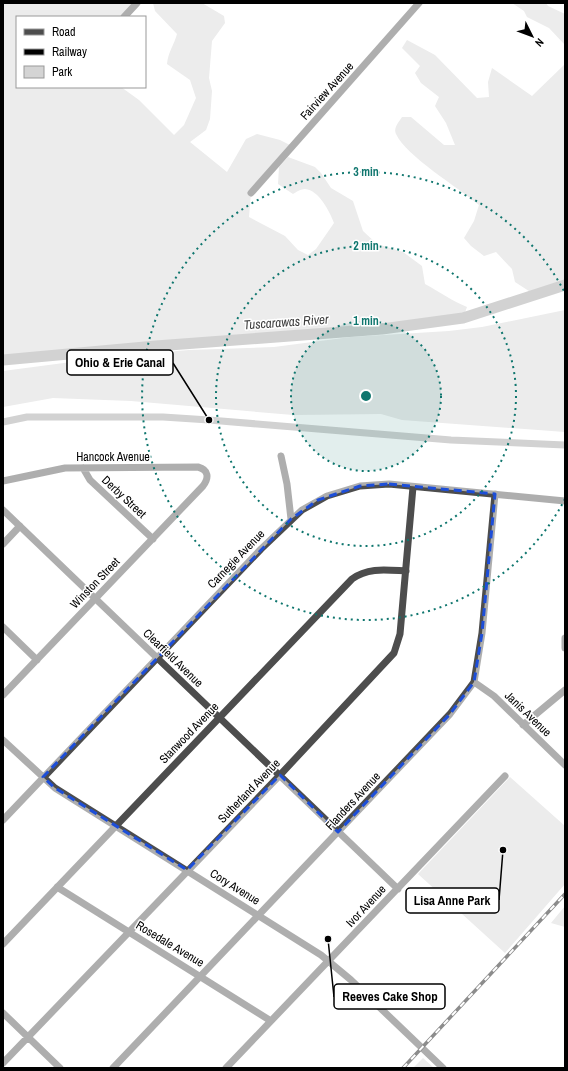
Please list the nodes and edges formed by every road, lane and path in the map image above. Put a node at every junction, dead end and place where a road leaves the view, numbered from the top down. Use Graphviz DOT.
graph roads {
  1 [pos="137,3"];
  2 [pos="419,3"];
  3 [pos="125,16"];
  4 [pos="251,193"];
  5 [pos="281,456"];
  6 [pos="83,468"];
  7 [pos="3,481"];
  8 [pos="203,486"];
  9 [pos="413,487"];
  10 [pos="496,494"];
  11 [pos="565,501"];
  12 [pos="3,510"];
  13 [pos="290,519"];
  14 [pos="20,526"];
  15 [pos="153,539"];
  16 [pos="3,544"];
  17 [pos="406,571"];
  18 [pos="96,599"];
  19 [pos="3,627"];
  20 [pos="565,638"];
  21 [pos="565,648"];
  22 [pos="157,658"];
  23 [pos="37,660"];
  24 [pos="474,682"];
  25 [pos="565,690"];
  26 [pos="3,695"];
  27 [pos="219,717"];
  28 [pos="523,725"];
  29 [pos="3,740"];
  30 [pos="565,765"];
  31 [pos="280,775"];
  32 [pos="505,776"];
  33 [pos="43,777"];
  34 [pos="3,820"];
  35 [pos="115,826"];
  36 [pos="338,832"];
  37 [pos="187,870"];
  38 [pos="57,887"];
  39 [pos="398,889"];
  40 [pos="259,915"];
  41 [pos="129,932"];
  42 [pos="3,944"];
  43 [pos="329,962"];
  44 [pos="202,976"];
  45 [pos="3,1013"];
  46 [pos="271,1021"];
  47 [pos="28,1037"];
  48 [pos="3,1064"];
  49 [pos="60,1068"];
  50 [pos="113,1068"];
  51 [pos="226,1068"];
  52 [pos="443,1068"];
  1 -- 3 [label="street"];
  2 -- 4 [label="street, Fairview Avenue"];
  5 -- 13 [label="street"];
  6 -- 7 [label="street, Hancock Avenue"];
  6 -- 8 [label="street, Hancock Avenue"];
  6 -- 15 [label="street, Derby Street"];
  8 -- 15 [label="street, Winston Street"];
  9 -- 10 [label="street, Carnegie Avenue"];
  9 -- 13 [label="street, Carnegie Avenue"];
  9 -- 17 [label="street, Sutherland Avenue"];
  10 -- 11 [label="street, Carnegie Avenue"];
  10 -- 24 [label="street, Flanders Avenue"];
  12 -- 14 [label="street, Clearfield Avenue"];
  13 -- 22 [label="street, Carnegie Avenue"];
  14 -- 16 [label="street"];
  14 -- 18 [label="street, Clearfield Avenue"];
  15 -- 18 [label="street, Winston Street"];
  17 -- 27 [label="street, Stanwood Avenue"];
  17 -- 31 [label="street, Sutherland Avenue"];
  18 -- 22 [label="street, Clearfield Avenue"];
  18 -- 23 [label="street, Winston Street"];
  19 -- 23 [label="street"];
  20 -- 21 [label="street"];
  22 -- 27 [label="street, Clearfield Avenue"];
  22 -- 33 [label="street, Carnegie Avenue"];
  23 -- 26 [label="street, Winston Street"];
  24 -- 28 [label="street, Janis Avenue"];
  24 -- 36 [label="street, Flanders Avenue"];
  25 -- 28 [label="street"];
  27 -- 31 [label="street, Clearfield Avenue"];
  27 -- 35 [label="street, Stanwood Avenue"];
  28 -- 30 [label="street, Janis Avenue"];
  29 -- 33 [label="street, Cory Avenue"];
  31 -- 36 [label="street, Clearfield Avenue"];
  31 -- 37 [label="street, Sutherland Avenue"];
  32 -- 39 [label="street, Ivor Avenue"];
  33 -- 34 [label="street, Carnegie Avenue"];
  33 -- 35 [label="street, Cory Avenue"];
  35 -- 37 [label="street, Cory Avenue"];
  35 -- 38 [label="street, Stanwood Avenue"];
  36 -- 39 [label="street, Clearfield Avenue"];
  36 -- 40 [label="street, Flanders Avenue"];
  37 -- 40 [label="street, Cory Avenue"];
  37 -- 41 [label="street, Sutherland Avenue"];
  38 -- 41 [label="street, Rosedale Avenue"];
  38 -- 42 [label="street, Stanwood Avenue"];
  39 -- 43 [label="street, Ivor Avenue"];
  40 -- 43 [label="street, Cory Avenue"];
  40 -- 44 [label="street, Flanders Avenue"];
  41 -- 44 [label="street, Rosedale Avenue"];
  41 -- 47 [label="street, Sutherland Avenue"];
  43 -- 46 [label="street, Ivor Avenue"];
  43 -- 52 [label="street, Cory Avenue"];
  44 -- 46 [label="street, Rosedale Avenue"];
  44 -- 50 [label="street, Flanders Avenue"];
  45 -- 47 [label="street"];
  46 -- 51 [label="street, Ivor Avenue"];
  47 -- 48 [label="street, Sutherland Avenue"];
  47 -- 49 [label="street"];
}
